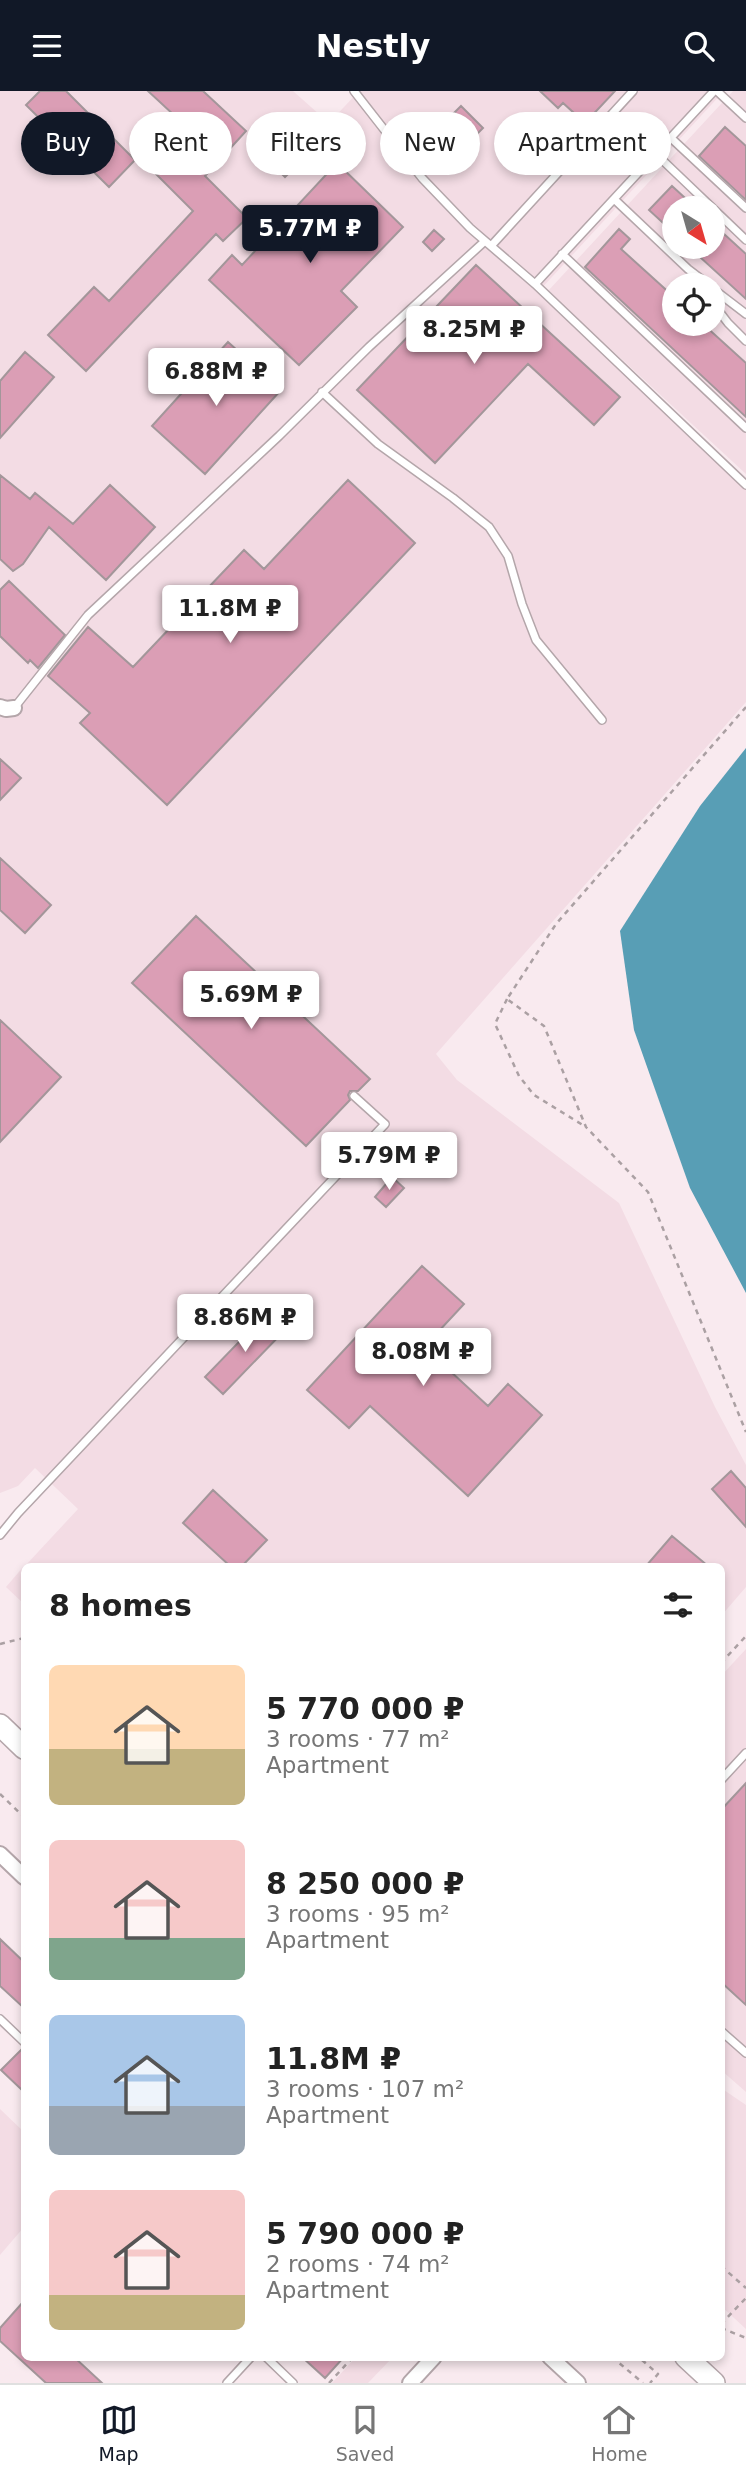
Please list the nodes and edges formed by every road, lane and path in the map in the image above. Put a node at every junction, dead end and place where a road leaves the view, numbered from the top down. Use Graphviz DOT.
graph roads {
  1 [pos="354,91"];
  2 [pos="633,91"];
  3 [pos="715,91"];
  4 [pos="746,118"];
  5 [pos="671,138"];
  6 [pos="671,168"];
  7 [pos="636,175"];
  8 [pos="614,199"];
  9 [pos="746,208"];
  10 [pos="746,240"];
  11 [pos="488,243"];
  12 [pos="562,254"];
  13 [pos="688,269"];
  14 [pos="691,273"];
  15 [pos="693,273"];
  16 [pos="535,284"];
  17 [pos="725,297"];
  18 [pos="746,314"];
  19 [pos="725,319"];
  20 [pos="746,341"];
  21 [pos="322,392"];
  22 [pos="746,428"];
  23 [pos="746,485"];
  24 [pos="7,707"];
  25 [pos="746,707"];
  26 [pos="602,720"];
  27 [pos="506,999"];
  28 [pos="354,1096"];
  29 [pos="586,1127"];
  30 [pos="746,1432"];
  31 [pos="0,1535"];
  32 [pos="746,1636"];
  33 [pos="21,1640"];
  34 [pos="0,1644"];
  35 [pos="725,1659"];
  36 [pos="0,1725"];
  37 [pos="21,1745"];
  38 [pos="746,1752"];
  39 [pos="725,1776"];
  40 [pos="0,1794"];
  41 [pos="21,1814"];
  42 [pos="0,1854"];
  43 [pos="21,1874"];
  44 [pos="0,2019"];
  45 [pos="725,2035"];
  46 [pos="21,2039"];
  47 [pos="746,2053"];
  48 [pos="725,2270"];
  49 [pos="746,2288"];
  50 [pos="746,2298"];
  51 [pos="725,2322"];
  52 [pos="725,2328"];
  53 [pos="746,2338"];
  54 [pos="247,2361"];
  55 [pos="270,2361"];
  56 [pos="349,2361"];
  57 [pos="430,2361"];
  58 [pos="554,2361"];
  59 [pos="617,2361"];
  60 [pos="643,2361"];
  61 [pos="690,2361"];
  62 [pos="227,2383"];
  63 [pos="293,2383"];
  64 [pos="328,2383"];
  65 [pos="410,2383"];
  66 [pos="578,2383"];
  67 [pos="643,2383"];
  68 [pos="650,2383"];
  69 [pos="714,2383"];
  1 -- 11 [label="lane"];
  2 -- 11 [label="lane"];
  3 -- 4 [label="lane"];
  3 -- 5 [label="lane"];
  5 -- 9 [label="lane"];
  6 -- 10 [label="lane"];
  7 -- 8 [label="lane"];
  8 -- 12 [label="lane"];
  8 -- 13 [label="lane"];
  11 -- 16 [label="lane"];
  11 -- 21 [label="lane"];
  12 -- 16 [label="lane"];
  12 -- 22 [label="lane"];
  13 -- 14 [label="lane"];
  13 -- 15 [label="lane"];
  16 -- 23 [label="lane"];
  17 -- 18 [label="lane"];
  19 -- 20 [label="lane"];
  21 -- 24 [label="lane"];
  21 -- 26 [label="lane"];
  25 -- 27 [label="path"];
  27 -- 29 [label="path"];
  27 -- 29 [label="path"];
  28 -- 31 [label="lane"];
  29 -- 30 [label="path"];
  32 -- 35 [label="path"];
  33 -- 34 [label="path"];
  36 -- 37 [label="main road"];
  38 -- 39 [label="lane"];
  40 -- 41 [label="path"];
  42 -- 43 [label="street"];
  44 -- 46 [label="lane"];
  45 -- 47 [label="lane"];
  48 -- 49 [label="path"];
  50 -- 51 [label="path"];
  52 -- 53 [label="path"];
  54 -- 62 [label="lane"];
  55 -- 63 [label="lane"];
  56 -- 64 [label="path"];
  57 -- 65 [label="street"];
  58 -- 66 [label="street"];
  59 -- 67 [label="path"];
  60 -- 68 [label="path"];
  61 -- 69 [label="main road"];
}
